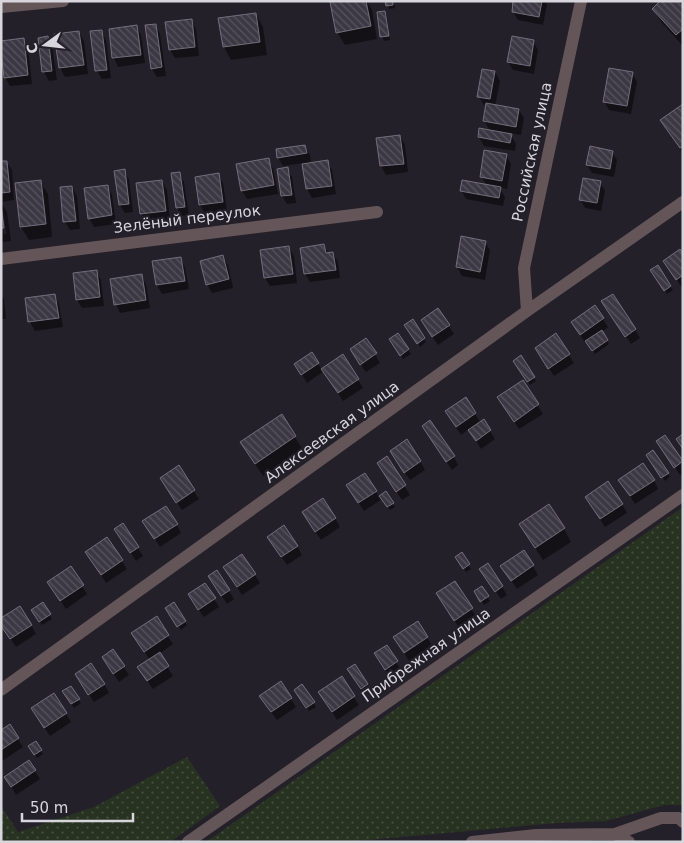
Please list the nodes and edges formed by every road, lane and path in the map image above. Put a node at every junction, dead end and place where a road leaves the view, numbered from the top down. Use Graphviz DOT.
graph roads {
  1 [pos="63,1"];
  2 [pos="581,1"];
  3 [pos="1,7"];
  4 [pos="683,202"];
  5 [pos="377,212"];
  6 [pos="1,259"];
  7 [pos="527,311"];
  8 [pos="683,495"];
  9 [pos="1,690"];
  10 [pos="682,819"];
  11 [pos="615,834"];
  12 [pos="188,842"];
  13 [pos="472,842"];
  14 [pos="629,842"];
  1 -- 3 [label="street"];
  2 -- 7 [label="street, Российская улица"];
  4 -- 7 [label="street, Алексеевская улица"];
  5 -- 6 [label="street, Зелёный переулок"];
  7 -- 9 [label="street, Алексеевская улица"];
  8 -- 12 [label="street, Прибрежная улица"];
  10 -- 11 [label="street"];
  11 -- 13 [label="street"];
  11 -- 14 [label="street"];
}
